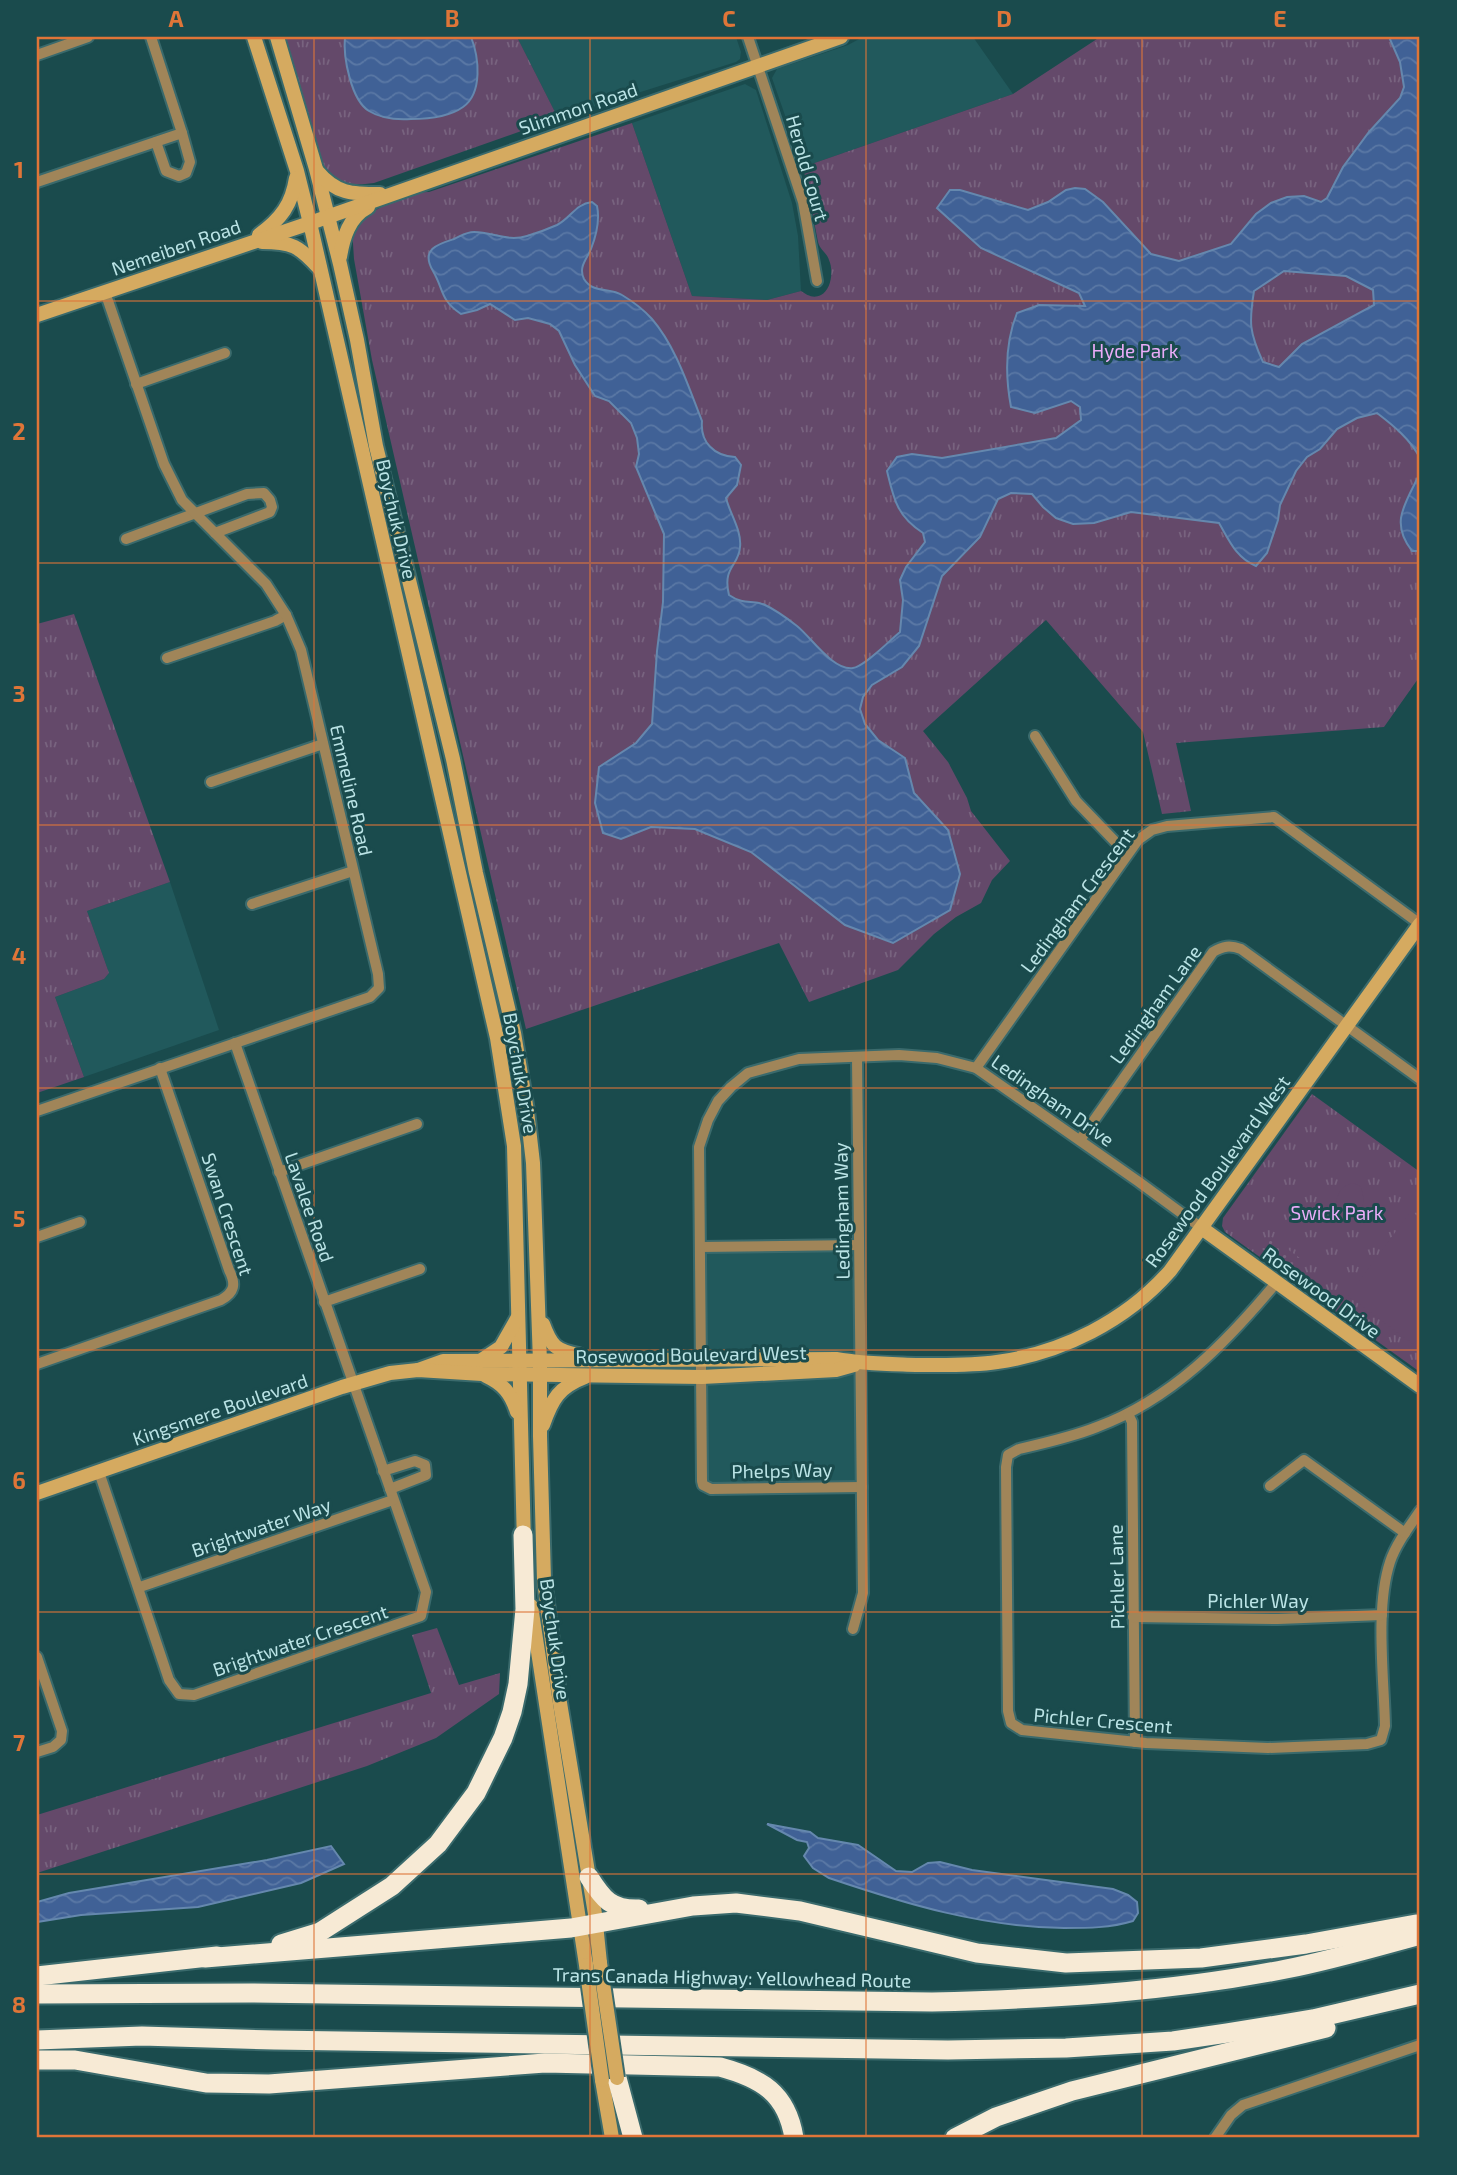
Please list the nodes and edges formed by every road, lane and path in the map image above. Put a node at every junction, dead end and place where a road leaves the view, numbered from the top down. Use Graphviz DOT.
graph roads {
  1 [pos="88,37"];
  2 [pos="151,37"];
  3 [pos="254,37"];
  4 [pos="277,37"];
  5 [pos="748,37"];
  6 [pos="841,37"];
  7 [pos="37,55"];
  8 [pos="758,67"];
  9 [pos="182,133"];
  10 [pos="156,142"];
  11 [pos="316,169"];
  12 [pos="297,171"];
  13 [pos="37,183"];
  14 [pos="392,194"];
  15 [pos="328,216"];
  16 [pos="310,223"];
  17 [pos="250,242"];
  18 [pos="339,262"];
  19 [pos="321,270"];
  20 [pos="817,281"];
  21 [pos="105,292"];
  22 [pos="37,315"];
  23 [pos="225,353"];
  24 [pos="136,384"];
  25 [pos="194,513"];
  26 [pos="215,534"];
  27 [pos="126,539"];
  28 [pos="286,615"];
  29 [pos="167,658"];
  30 [pos="1035,736"];
  31 [pos="323,744"];
  32 [pos="211,782"];
  33 [pos="1127,855"];
  34 [pos="353,871"];
  35 [pos="252,904"];
  36 [pos="1420,924"];
  37 [pos="1348,1027"];
  38 [pos="234,1043"];
  39 [pos="858,1058"];
  40 [pos="160,1068"];
  41 [pos="976,1068"];
  42 [pos="1420,1079"];
  43 [pos="37,1111"];
  44 [pos="417,1124"];
  45 [pos="1080,1139"];
  46 [pos="279,1172"];
  47 [pos="80,1222"];
  48 [pos="1203,1229"];
  49 [pos="37,1237"];
  50 [pos="859,1245"];
  51 [pos="700,1247"];
  52 [pos="420,1269"];
  53 [pos="1276,1283"];
  54 [pos="324,1302"];
  55 [pos="520,1312"];
  56 [pos="538,1312"];
  57 [pos="701,1360"];
  58 [pos="612,1362"];
  59 [pos="37,1364"];
  60 [pos="861,1364"];
  61 [pos="480,1367"];
  62 [pos="521,1367"];
  63 [pos="540,1368"];
  64 [pos="591,1374"];
  65 [pos="702,1377"];
  66 [pos="353,1383"];
  67 [pos="1420,1386"];
  68 [pos="1128,1414"];
  69 [pos="540,1436"];
  70 [pos="521,1439"];
  71 [pos="383,1471"];
  72 [pos="99,1472"];
  73 [pos="1270,1486"];
  74 [pos="862,1487"];
  75 [pos="37,1493"];
  76 [pos="391,1495"];
  77 [pos="1420,1511"];
  78 [pos="1405,1533"];
  79 [pos="523,1535"];
  80 [pos="140,1587"];
  81 [pos="1382,1615"];
  82 [pos="1133,1617"];
  83 [pos="853,1629"];
  84 [pos="37,1657"];
  85 [pos="1135,1742"];
  86 [pos="37,1752"];
  87 [pos="589,1877"];
  88 [pos="693,1906"];
  89 [pos="1420,1923"];
  90 [pos="588,1925"];
  91 [pos="1420,1935"];
  92 [pos="205,1958"];
  93 [pos="37,1976"];
  94 [pos="37,1994"];
  95 [pos="1420,1994"];
  96 [pos="1420,2003"];
  97 [pos="37,2040"];
  98 [pos="1420,2045"];
  99 [pos="37,2060"];
  100 [pos="609,2079"];
  101 [pos="612,2138"];
  102 [pos="627,2138"];
  103 [pos="633,2138"];
  104 [pos="794,2138"];
  105 [pos="956,2138"];
  106 [pos="1215,2138"];
  1 -- 7 [label="street"];
  2 -- 9 [label="street"];
  3 -- 12 [label="main road, Boychuk Drive"];
  4 -- 11 [label="main road, Boychuk Drive"];
  5 -- 8 [label="street, Herold Court"];
  6 -- 8 [label="main road, Slimmon Road"];
  8 -- 14 [label="main road, Slimmon Road"];
  8 -- 20 [label="street, Herold Court"];
  9 -- 10 [label="street"];
  9 -- 10 [label="street"];
  10 -- 13 [label="street"];
  11 -- 14 [label="main road"];
  11 -- 15 [label="main road, Boychuk Drive"];
  12 -- 16 [label="main road, Boychuk Drive"];
  12 -- 17 [label="main road"];
  14 -- 15 [label="main road, Slimmon Road"];
  14 -- 18 [label="main road"];
  15 -- 16 [label="main road, Nemeiben Road"];
  15 -- 18 [label="main road, Boychuk Drive"];
  16 -- 17 [label="main road, Nemeiben Road"];
  16 -- 19 [label="main road, Boychuk Drive"];
  17 -- 19 [label="main road"];
  17 -- 21 [label="main road, Nemeiben Road"];
  18 -- 56 [label="main road, Boychuk Drive"];
  19 -- 55 [label="main road, Boychuk Drive"];
  21 -- 22 [label="main road, Nemeiben Road"];
  21 -- 24 [label="street, Emmeline Road"];
  23 -- 24 [label="street"];
  24 -- 25 [label="street, Emmeline Road"];
  25 -- 26 [label="street, Emmeline Road"];
  25 -- 26 [label="street"];
  25 -- 27 [label="street"];
  26 -- 28 [label="street, Emmeline Road"];
  28 -- 29 [label="street"];
  28 -- 31 [label="street, Emmeline Road"];
  30 -- 33 [label="street"];
  31 -- 32 [label="street"];
  31 -- 34 [label="street, Emmeline Road"];
  33 -- 36 [label="street, Ledingham Crescent"];
  33 -- 41 [label="street, Ledingham Crescent"];
  34 -- 35 [label="street"];
  34 -- 38 [label="street, Emmeline Road"];
  36 -- 37 [label="main road, Rosewood Boulevard West"];
  37 -- 42 [label="street"];
  37 -- 45 [label="street, Ledingham Lane"];
  37 -- 48 [label="main road, Rosewood Boulevard West"];
  38 -- 40 [label="street, Emmeline Road"];
  38 -- 46 [label="street, Lavalee Road"];
  39 -- 41 [label="street, Ledingham Drive"];
  39 -- 50 [label="street, Ledingham Way"];
  39 -- 51 [label="street, Ledingham Drive"];
  40 -- 43 [label="street, Emmeline Road"];
  40 -- 59 [label="street, Swan Crescent"];
  41 -- 45 [label="street, Ledingham Drive"];
  44 -- 46 [label="street"];
  45 -- 48 [label="street, Ledingham Drive"];
  46 -- 54 [label="street, Lavalee Road"];
  47 -- 49 [label="street"];
  48 -- 53 [label="main road, Rosewood Drive"];
  48 -- 60 [label="main road, Rosewood Boulevard West"];
  50 -- 51 [label="street"];
  50 -- 60 [label="street, Ledingham Way"];
  51 -- 57 [label="street, Ledingham Drive"];
  52 -- 54 [label="street"];
  53 -- 67 [label="main road, Rosewood Drive"];
  53 -- 68 [label="street, Pichler Crescent"];
  54 -- 66 [label="street, Lavalee Road"];
  55 -- 61 [label="main road"];
  55 -- 62 [label="main road, Boychuk Drive"];
  56 -- 58 [label="main road"];
  56 -- 63 [label="main road, Boychuk Drive"];
  57 -- 58 [label="main road, Rosewood Boulevard West"];
  57 -- 60 [label="main road, Rosewood Boulevard West"];
  57 -- 65 [label="street, Phelps Way"];
  58 -- 63 [label="main road, Rosewood Boulevard West"];
  60 -- 65 [label="main road, Rosewood Boulevard West"];
  60 -- 74 [label="street, Ledingham Way"];
  61 -- 62 [label="main road, Kingsmere Boulevard"];
  61 -- 66 [label="main road, Kingsmere Boulevard"];
  61 -- 70 [label="main road"];
  62 -- 63 [label="main road, Kingsmere Boulevard"];
  62 -- 70 [label="main road, Boychuk Drive"];
  63 -- 64 [label="main road, Rosewood Boulevard West"];
  63 -- 69 [label="main road, Boychuk Drive"];
  64 -- 65 [label="main road, Rosewood Boulevard West"];
  64 -- 69 [label="main road"];
  65 -- 74 [label="street, Phelps Way"];
  66 -- 71 [label="street, Brightwater Crescent"];
  66 -- 72 [label="main road, Kingsmere Boulevard"];
  68 -- 82 [label="street, Pichler Lane"];
  68 -- 85 [label="street, Pichler Crescent"];
  69 -- 87 [label="main road, Boychuk Drive"];
  70 -- 79 [label="main road, Boychuk Drive"];
  71 -- 76 [label="street, Brightwater Crescent"];
  71 -- 76 [label="street, Brightwater Way"];
  72 -- 75 [label="main road, Kingsmere Boulevard"];
  72 -- 80 [label="street, Brightwater Crescent"];
  73 -- 78 [label="street"];
  74 -- 83 [label="street, Ledingham Way"];
  76 -- 80 [label="street, Brightwater Way"];
  76 -- 80 [label="street, Brightwater Crescent"];
  77 -- 78 [label="street, Pichler Crescent"];
  78 -- 81 [label="street, Pichler Crescent"];
  79 -- 90 [label="main road, Boychuk Drive"];
  79 -- 92 [label="highway"];
  81 -- 82 [label="street, Pichler Way"];
  81 -- 85 [label="street, Pichler Crescent"];
  82 -- 85 [label="street, Pichler Lane"];
  84 -- 86 [label="street"];
  87 -- 88 [label="highway"];
  87 -- 90 [label="main road, Boychuk Drive"];
  88 -- 89 [label="highway"];
  88 -- 90 [label="highway"];
  90 -- 92 [label="highway"];
  90 -- 100 [label="main road, Boychuk Drive, bridge"];
  91 -- 94 [label="highway, Trans Canada Highway: Yellowhead Route"];
  92 -- 93 [label="highway"];
  95 -- 97 [label="highway"];
  96 -- 105 [label="highway"];
  98 -- 106 [label="street"];
  99 -- 104 [label="highway"];
  100 -- 101 [label="main road, Boychuk Drive"];
  100 -- 102 [label="main road, Boychuk Drive"];
  100 -- 103 [label="highway"];
}
